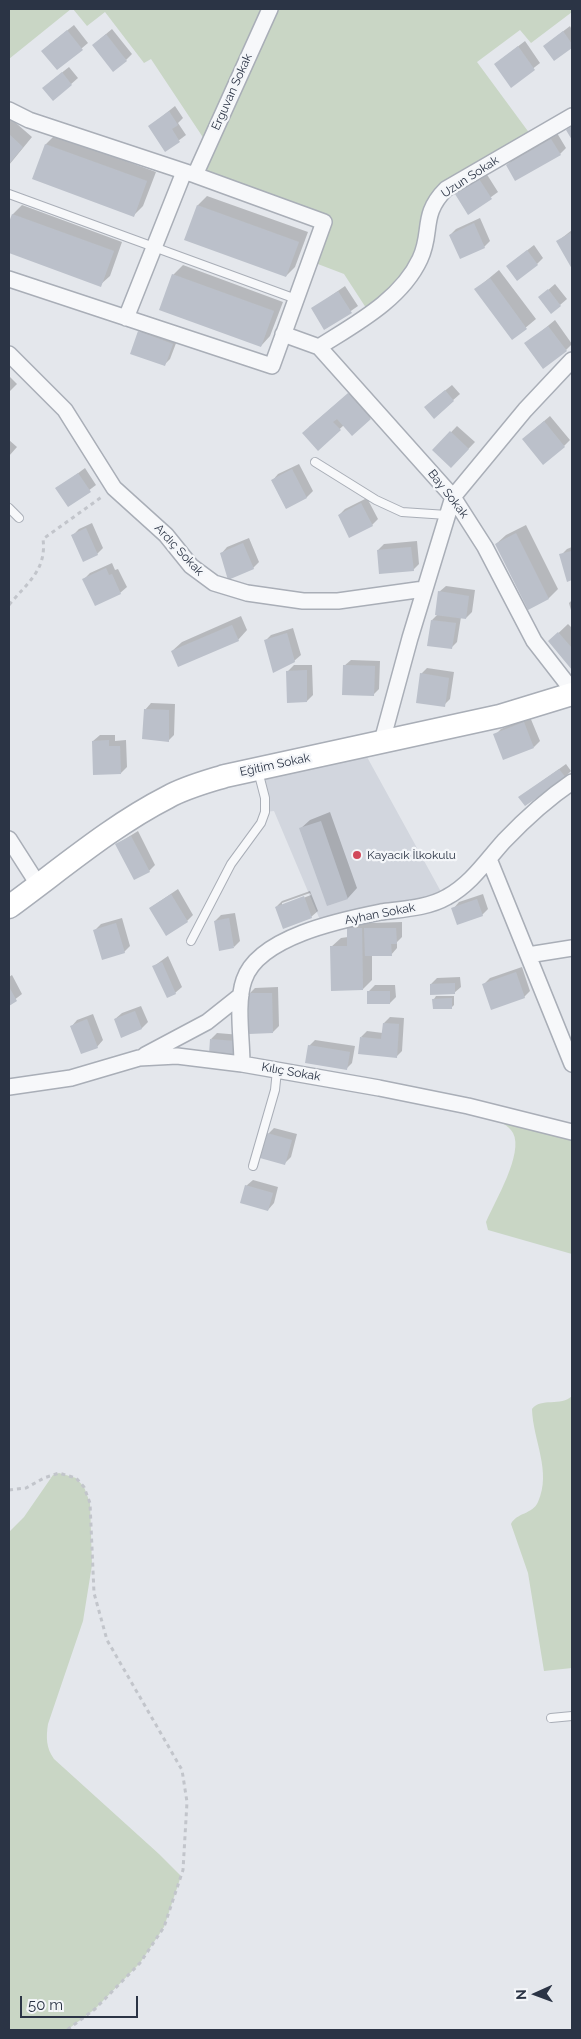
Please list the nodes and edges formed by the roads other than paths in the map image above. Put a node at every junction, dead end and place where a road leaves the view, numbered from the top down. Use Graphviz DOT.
graph roads {
  1 [pos="270,9"];
  2 [pos="9,110"];
  3 [pos="572,116"];
  4 [pos="189,173"];
  5 [pos="9,194"];
  6 [pos="154,247"];
  7 [pos="9,279"];
  8 [pos="296,299"];
  9 [pos="126,318"];
  10 [pos="283,334"];
  11 [pos="319,347"];
  12 [pos="9,354"];
  13 [pos="572,360"];
  14 [pos="315,462"];
  15 [pos="452,497"];
  16 [pos="9,508"];
  17 [pos="447,515"];
  18 [pos="19,518"];
  19 [pos="424,589"];
  20 [pos="572,692"];
  21 [pos="382,741"];
  22 [pos="258,769"];
  23 [pos="572,782"];
  24 [pos="9,839"];
  25 [pos="489,858"];
  26 [pos="39,886"];
  27 [pos="9,908"];
  28 [pos="191,941"];
  29 [pos="572,948"];
  30 [pos="528,954"];
  31 [pos="241,995"];
  32 [pos="139,1058"];
  33 [pos="242,1064"];
  34 [pos="572,1064"];
  35 [pos="277,1070"];
  36 [pos="9,1086"];
  37 [pos="572,1132"];
  38 [pos="253,1166"];
  39 [pos="572,1716"];
  40 [pos="551,1718"];
  1 -- 4 [label="street, Erguvan Sokak"];
  2 -- 4 [label="street"];
  3 -- 11 [label="street, Uzun Sokak"];
  4 -- 6 [label="street, Erguvan Sokak"];
  4 -- 8 [label="street"];
  5 -- 6 [label="lane"];
  6 -- 8 [label="lane"];
  6 -- 9 [label="street, Erguvan Sokak"];
  7 -- 9 [label="street"];
  8 -- 10 [label="street"];
  9 -- 10 [label="street"];
  10 -- 11 [label="street, Bay Sokak"];
  11 -- 15 [label="street, Bay Sokak"];
  12 -- 19 [label="street, Ardıç Sokak"];
  13 -- 15 [label="street"];
  14 -- 17 [label="lane"];
  15 -- 17 [label="street"];
  15 -- 20 [label="street, Bay Sokak"];
  16 -- 18 [label="lane"];
  17 -- 19 [label="street"];
  19 -- 21 [label="street"];
  20 -- 21 [label="street, Eğitim Sokak"];
  21 -- 22 [label="street, Eğitim Sokak"];
  22 -- 26 [label="street, Eğitim Sokak"];
  22 -- 28 [label="lane"];
  23 -- 25 [label="street, Ayhan Sokak"];
  24 -- 26 [label="street"];
  25 -- 30 [label="street"];
  25 -- 31 [label="street, Ayhan Sokak"];
  26 -- 27 [label="street, Eğitim Sokak"];
  29 -- 30 [label="street"];
  30 -- 34 [label="street"];
  31 -- 32 [label="street"];
  31 -- 33 [label="street, Ayhan Sokak"];
  32 -- 33 [label="street, Kılıç Sokak"];
  32 -- 36 [label="street, Kılıç Sokak"];
  33 -- 35 [label="street, Kılıç Sokak"];
  35 -- 37 [label="street, Kılıç Sokak"];
  35 -- 38 [label="lane"];
  39 -- 40 [label="lane"];
}
